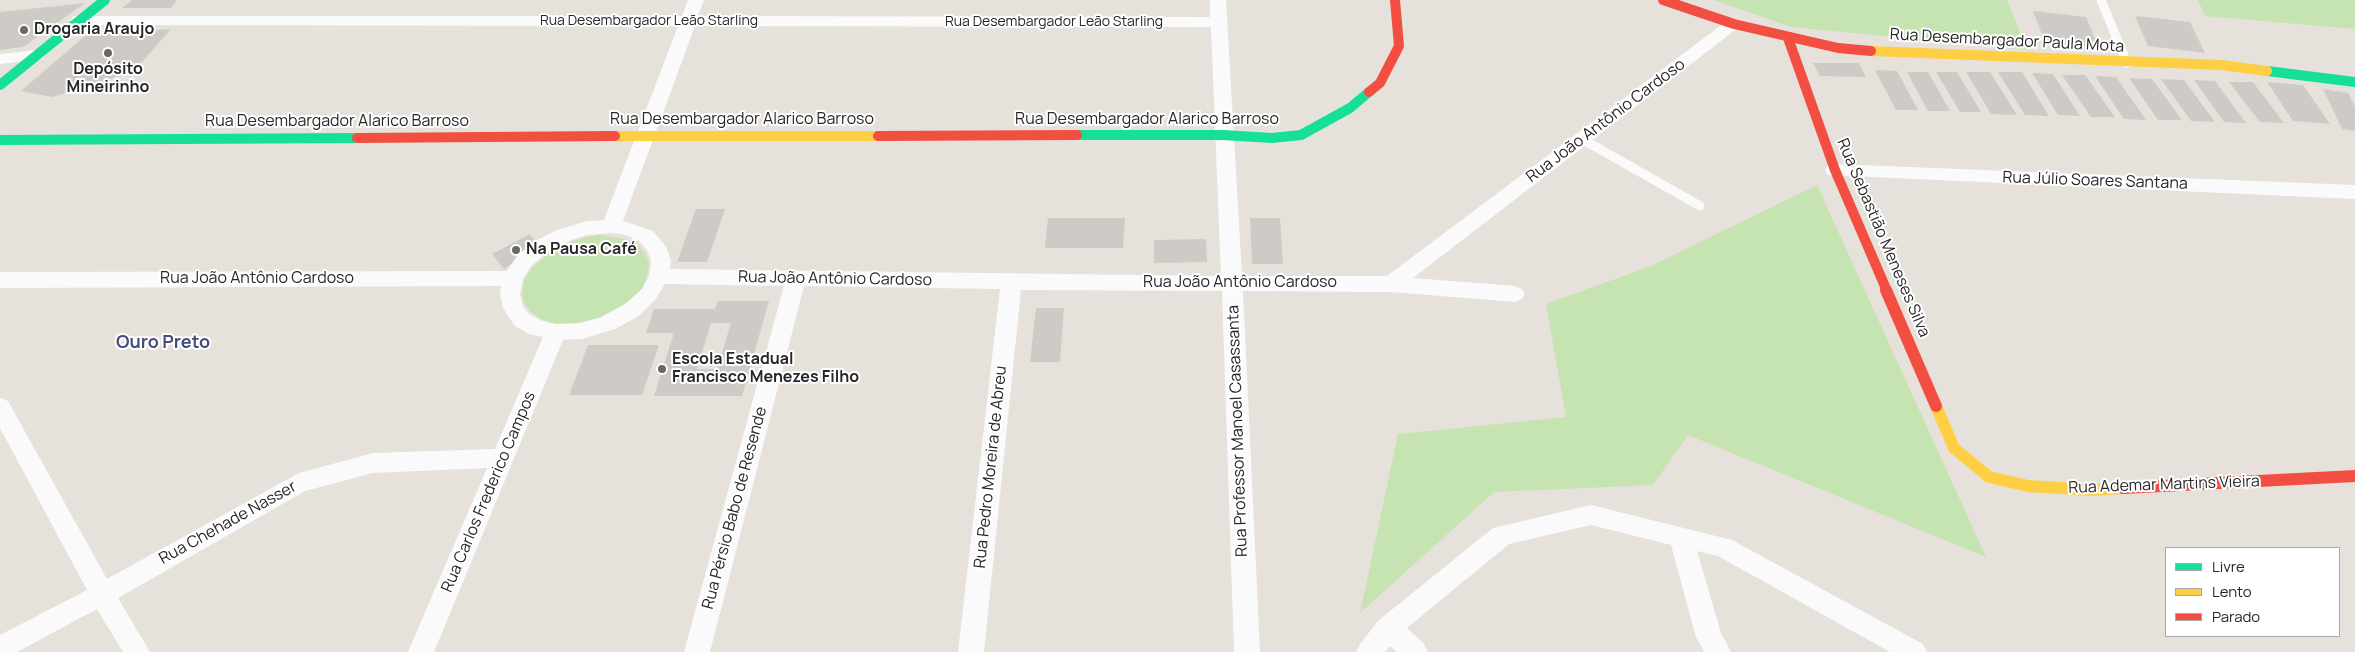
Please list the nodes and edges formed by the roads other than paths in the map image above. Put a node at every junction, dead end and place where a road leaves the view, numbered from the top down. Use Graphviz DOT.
graph roads {
  1 [pos="105,0"];
  2 [pos="696,0"];
  3 [pos="1218,0"];
  4 [pos="1394,0"];
  5 [pos="1663,0"];
  6 [pos="2101,0"];
  7 [pos="79,20"];
  8 [pos="688,22"];
  9 [pos="1219,22"];
  10 [pos="1734,24"];
  11 [pos="1788,38"];
  12 [pos="36,55"];
  13 [pos="0,59"];
  14 [pos="2127,63"];
  15 [pos="2355,82"];
  16 [pos="0,85"];
  17 [pos="643,136"];
  18 [pos="1223,136"];
  19 [pos="1582,139"];
  20 [pos="0,140"];
  21 [pos="1835,170"];
  22 [pos="2355,192"];
  23 [pos="1700,206"];
  24 [pos="611,226"];
  25 [pos="660,276"];
  26 [pos="513,278"];
  27 [pos="796,278"];
  28 [pos="0,280"];
  29 [pos="1011,282"];
  30 [pos="1232,284"];
  31 [pos="1391,284"];
  32 [pos="1515,294"];
  33 [pos="556,332"];
  34 [pos="0,407"];
  35 [pos="1954,448"];
  36 [pos="504,458"];
  37 [pos="2355,476"];
  38 [pos="1681,536"];
  39 [pos="102,594"];
  40 [pos="1388,628"];
  41 [pos="0,648"];
  42 [pos="137,652"];
  43 [pos="421,652"];
  44 [pos="697,652"];
  45 [pos="971,652"];
  46 [pos="1247,652"];
  47 [pos="1369,652"];
  48 [pos="1415,652"];
  49 [pos="1718,652"];
  50 [pos="1914,652"];
  1 -- 7 [label="street"];
  2 -- 8 [label="street"];
  3 -- 9 [label="street, Rua Professor Manoel Casassanta"];
  4 -- 18 [label="street, Rua Desembargador Alarico Barroso"];
  5 -- 10 [label="street, Rua Desembargador Paula Mota"];
  6 -- 14 [label="lane"];
  7 -- 8 [label="street, Rua Desembargador Leão Starling"];
  7 -- 12 [label="street"];
  8 -- 9 [label="street, Rua Desembargador Leão Starling"];
  8 -- 17 [label="street"];
  9 -- 18 [label="street, Rua Professor Manoel Casassanta"];
  10 -- 11 [label="street, Rua Desembargador Paula Mota"];
  10 -- 19 [label="street, Rua João Antônio Cardoso"];
  11 -- 14 [label="street, Rua Desembargador Paula Mota"];
  11 -- 21 [label="street, Rua Sebastião Meneses Silva"];
  12 -- 13 [label="street"];
  12 -- 16 [label="street"];
  14 -- 15 [label="street, Rua Desembargador Paula Mota"];
  17 -- 18 [label="street, Rua Desembargador Alarico Barroso"];
  17 -- 20 [label="street, Rua Desembargador Alarico Barroso"];
  17 -- 24 [label="street"];
  18 -- 30 [label="street, Rua Professor Manoel Casassanta"];
  19 -- 23 [label="lane"];
  19 -- 31 [label="street, Rua João Antônio Cardoso"];
  21 -- 22 [label="street, Rua Júlio Soares Santana"];
  21 -- 35 [label="street, Rua Sebastião Meneses Silva"];
  24 -- 25 [label="street"];
  24 -- 26 [label="street"];
  25 -- 27 [label="street, Rua João Antônio Cardoso"];
  25 -- 33 [label="street"];
  26 -- 28 [label="street, Rua João Antônio Cardoso"];
  26 -- 33 [label="street"];
  27 -- 29 [label="street, Rua João Antônio Cardoso"];
  27 -- 44 [label="street, Rua Pérsio Babo de Resende"];
  29 -- 30 [label="street, Rua João Antônio Cardoso"];
  29 -- 45 [label="street, Rua Pedro Moreira de Abreu"];
  30 -- 31 [label="street, Rua João Antônio Cardoso"];
  30 -- 46 [label="street, Rua Professor Manoel Casassanta"];
  31 -- 32 [label="street"];
  33 -- 36 [label="street, Rua Carlos Frederico Campos"];
  34 -- 39 [label="street"];
  35 -- 37 [label="street, Rua Ademar Martins Vieira"];
  36 -- 39 [label="street, Rua Chehade Nasser"];
  36 -- 43 [label="street, Rua Carlos Frederico Campos"];
  38 -- 40 [label="street"];
  38 -- 49 [label="street"];
  38 -- 50 [label="street"];
  39 -- 41 [label="street, Rua Chehade Nasser"];
  39 -- 42 [label="street"];
  40 -- 47 [label="street"];
  40 -- 48 [label="street"];
}
